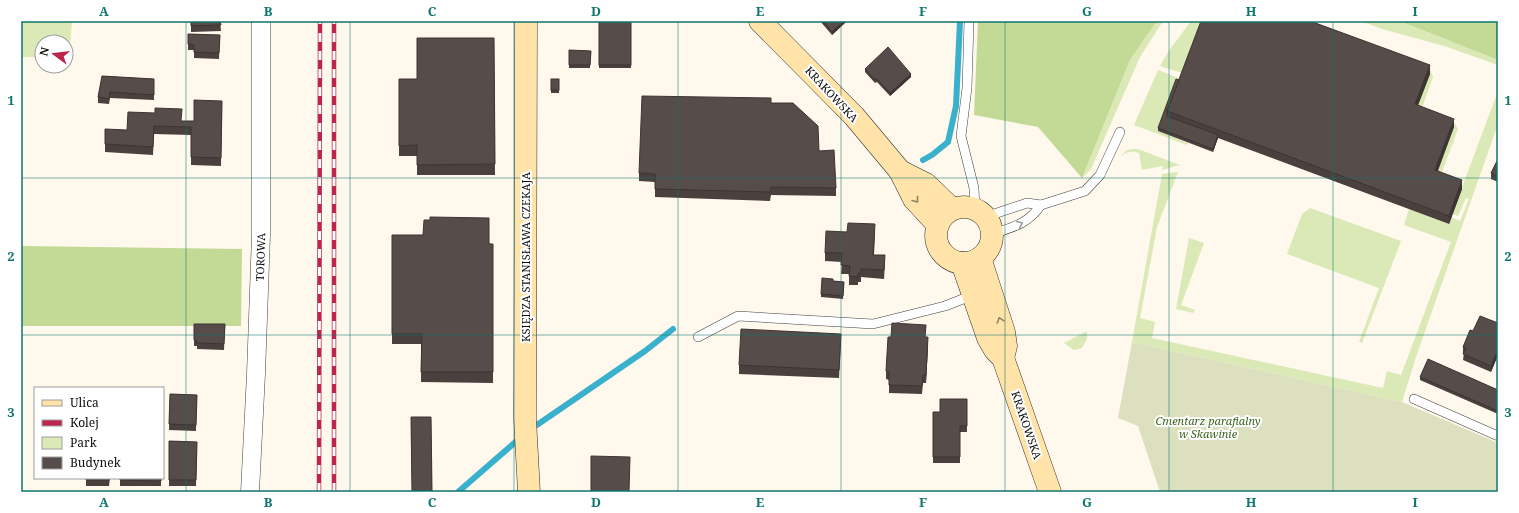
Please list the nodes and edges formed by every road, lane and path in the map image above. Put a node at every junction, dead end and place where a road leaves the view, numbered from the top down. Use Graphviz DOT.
graph roads {
  1 [pos="261,21"];
  2 [pos="526,21"];
  3 [pos="760,21"];
  4 [pos="969,21"];
  5 [pos="1120,132"];
  6 [pos="1041,205"];
  7 [pos="945,217"];
  8 [pos="984,220"];
  9 [pos="971,260"];
  10 [pos="973,295"];
  11 [pos="698,337"];
  12 [pos="1003,358"];
  13 [pos="1414,399"];
  14 [pos="1498,436"];
  15 [pos="250,492"];
  16 [pos="529,492"];
  17 [pos="1050,492"];
  1 -- 15 [label="street, TOROWA"];
  2 -- 16 [label="main road, KSIĘDZA STANISŁAWA CZEKAJA"];
  3 -- 7 [label="main road, KRAKOWSKA"];
  4 -- 8 [label="lane"];
  5 -- 6 [label="lane"];
  6 -- 8 [label="lane"];
  8 -- 6 [label="lane, one-way"];
  7 -- 8 [label="main road"];
  7 -- 9 [label="main road"];
  8 -- 9 [label="main road"];
  9 -- 10 [label="main road, KRAKOWSKA"];
  12 -- 9 [label="main road, KRAKOWSKA, one-way"];
  10 -- 11 [label="lane"];
  10 -- 12 [label="main road, KRAKOWSKA"];
  12 -- 17 [label="main road, KRAKOWSKA"];
  13 -- 14 [label="lane"];
}
